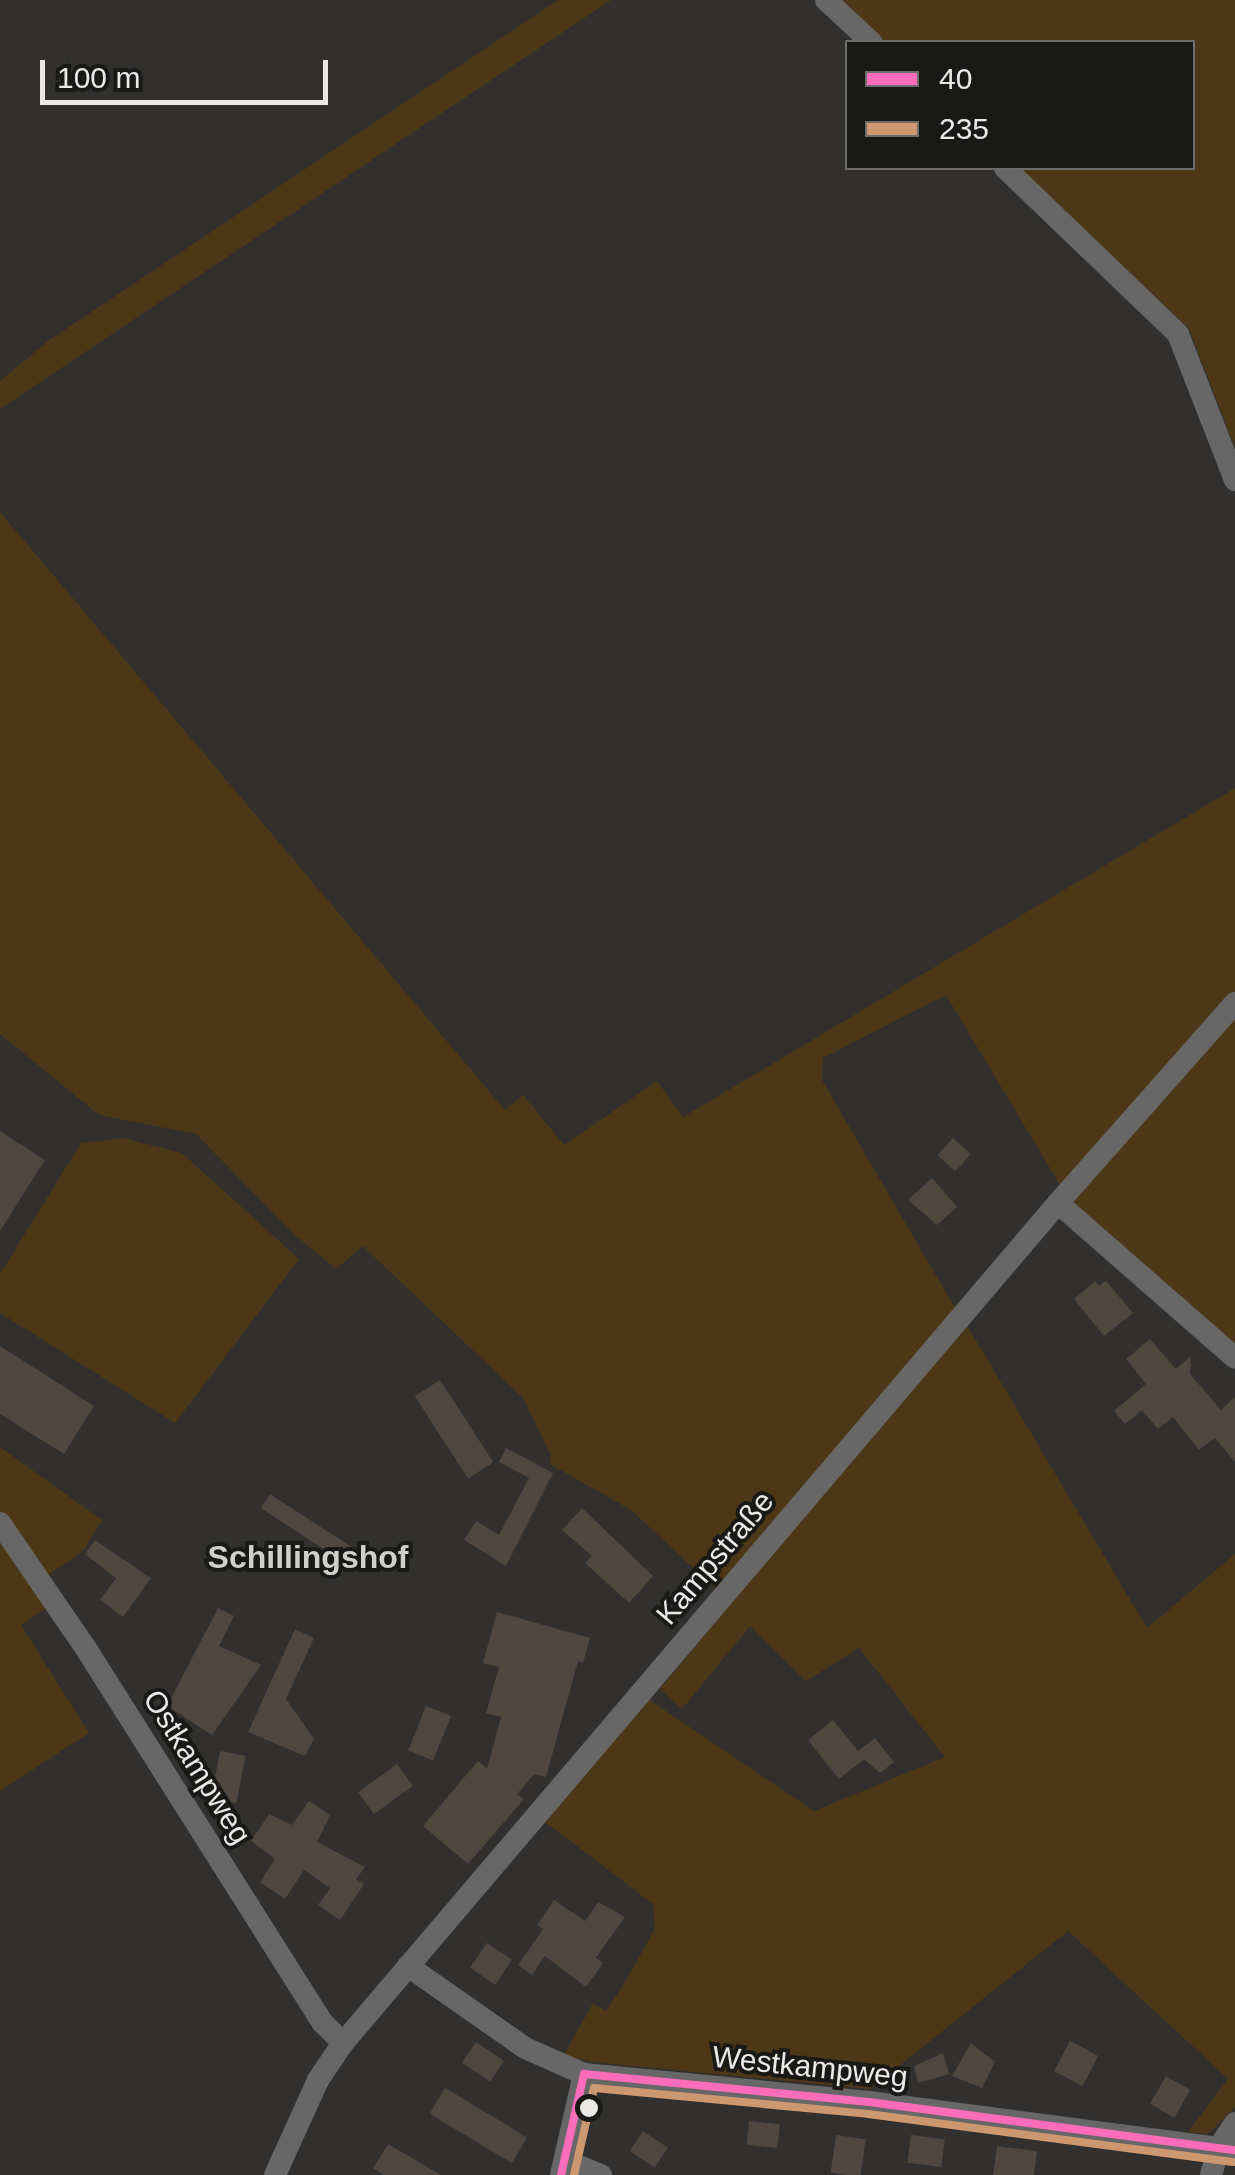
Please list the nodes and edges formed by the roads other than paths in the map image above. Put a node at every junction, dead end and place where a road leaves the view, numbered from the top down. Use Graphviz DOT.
graph roads {
  1 [pos="826,0"];
  2 [pos="870,40"];
  3 [pos="1006,170"];
  4 [pos="1235,480"];
  5 [pos="1235,1003"];
  6 [pos="1058,1202"];
  7 [pos="1235,1358"];
  8 [pos="0,1523"];
  9 [pos="408,1966"];
  10 [pos="342,2043"];
  11 [pos="584,2074"];
  12 [pos="1235,2123"];
  13 [pos="1227,2149"];
  14 [pos="564,2168"];
  15 [pos="275,2175"];
  16 [pos="601,2175"];
  17 [pos="1211,2175"];
  1 -- 2 [label="street"];
  3 -- 4 [label="street"];
  5 -- 6 [label="street, Kampstraße"];
  6 -- 7 [label="street"];
  6 -- 9 [label="street, Kampstraße"];
  8 -- 10 [label="street, Ostkampweg"];
  9 -- 10 [label="street, Kampstraße"];
  9 -- 11 [label="street, Westkampweg"];
  10 -- 15 [label="street, Kampstraße"];
  11 -- 13 [label="street, Westkampweg"];
  11 -- 14 [label="street"];
  12 -- 13 [label="street"];
  13 -- 17 [label="street"];
  14 -- 16 [label="street"];
}
